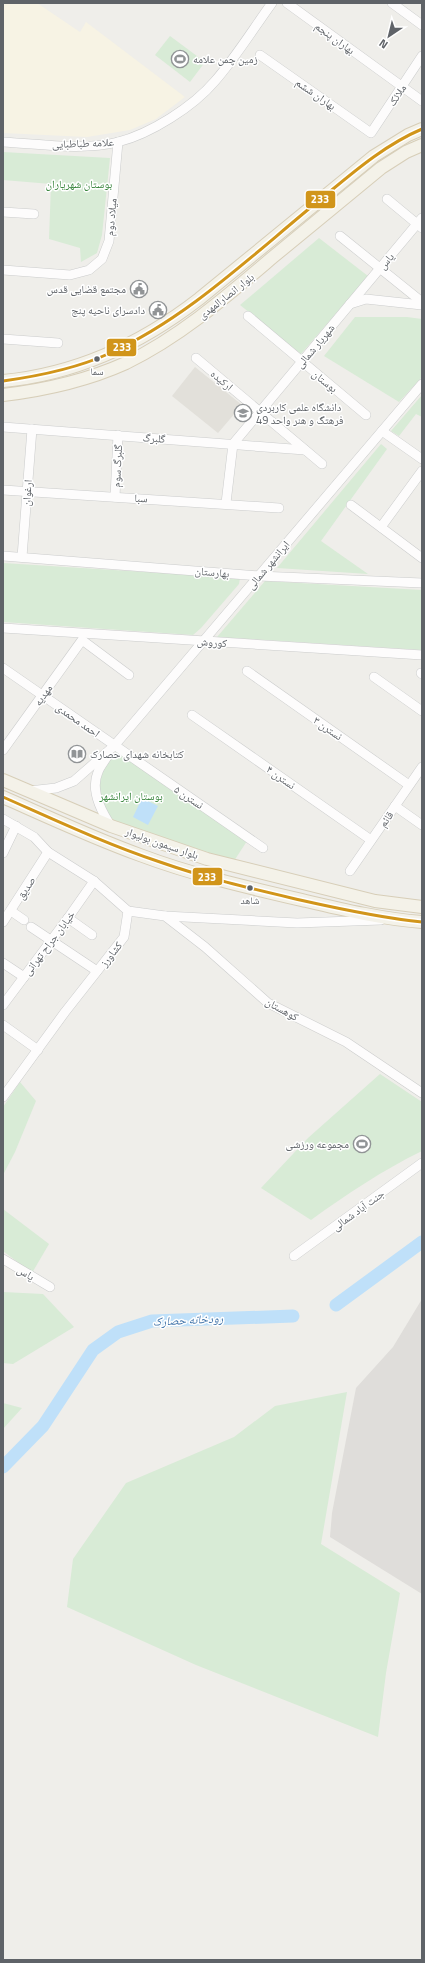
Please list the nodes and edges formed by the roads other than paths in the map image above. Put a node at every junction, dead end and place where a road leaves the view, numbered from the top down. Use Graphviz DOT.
graph roads {
  1 [pos="272,3"];
  2 [pos="287,3"];
  3 [pos="392,3"];
  4 [pos="422,25"];
  5 [pos="260,55"];
  6 [pos="422,56"];
  7 [pos="403,87"];
  8 [pos="422,101"];
  9 [pos="422,129"];
  10 [pos="371,133"];
  11 [pos="3,142"];
  12 [pos="118,142"];
  13 [pos="422,145"];
  14 [pos="387,199"];
  15 [pos="3,212"];
  16 [pos="34,214"];
  17 [pos="420,223"];
  18 [pos="340,236"];
  19 [pos="380,268"];
  20 [pos="3,270"];
  21 [pos="422,302"];
  22 [pos="350,304"];
  23 [pos="422,305"];
  24 [pos="248,316"];
  25 [pos="3,339"];
  26 [pos="58,343"];
  27 [pos="196,358"];
  28 [pos="302,362"];
  29 [pos="3,382"];
  30 [pos="422,384"];
  31 [pos="3,395"];
  32 [pos="260,412"];
  33 [pos="366,415"];
  34 [pos="3,427"];
  35 [pos="32,429"];
  36 [pos="382,431"];
  37 [pos="118,436"];
  38 [pos="233,444"];
  39 [pos="305,450"];
  40 [pos="422,459"];
  41 [pos="322,464"];
  42 [pos="422,471"];
  43 [pos="3,490"];
  44 [pos="27,491"];
  45 [pos="115,497"];
  46 [pos="226,503"];
  47 [pos="351,506"];
  48 [pos="279,508"];
  49 [pos="381,527"];
  50 [pos="3,556"];
  51 [pos="22,557"];
  52 [pos="422,558"];
  53 [pos="259,576"];
  54 [pos="422,583"];
  55 [pos="3,628"];
  56 [pos="203,642"];
  57 [pos="422,655"];
  58 [pos="3,668"];
  59 [pos="247,671"];
  60 [pos="128,676"];
  61 [pos="374,677"];
  62 [pos="43,695"];
  63 [pos="422,711"];
  64 [pos="192,715"];
  65 [pos="114,746"];
  66 [pos="3,750"];
  67 [pos="422,767"];
  68 [pos="3,780"];
  69 [pos="410,785"];
  70 [pos="27,791"];
  71 [pos="3,798"];
  72 [pos="395,806"];
  73 [pos="3,819"];
  74 [pos="422,825"];
  75 [pos="16,826"];
  76 [pos="111,826"];
  77 [pos="371,840"];
  78 [pos="263,848"];
  79 [pos="48,852"];
  80 [pos="3,853"];
  81 [pos="350,871"];
  82 [pos="94,881"];
  83 [pos="422,906"];
  84 [pos="11,911"];
  85 [pos="128,911"];
  86 [pos="165,916"];
  87 [pos="68,918"];
  88 [pos="24,920"];
  89 [pos="395,920"];
  90 [pos="3,922"];
  91 [pos="422,922"];
  92 [pos="31,927"];
  93 [pos="92,935"];
  94 [pos="51,940"];
  95 [pos="3,963"];
  96 [pos="97,971"];
  97 [pos="24,977"];
  98 [pos="3,1005"];
  99 [pos="3,1025"];
  100 [pos="38,1050"];
  101 [pos="422,1093"];
  102 [pos="3,1097"];
  103 [pos="422,1163"];
  104 [pos="294,1256"];
  105 [pos="3,1258"];
  106 [pos="50,1287"];
  1 -- 12 [label="street, علامه طباطبایی"];
  2 -- 7 [label="street, بهاران پنجم"];
  3 -- 4 [label="street"];
  5 -- 10 [label="street, بهاران ششم"];
  6 -- 7 [label="street, ملائک"];
  7 -- 8 [label="street, بهاران پنجم"];
  7 -- 10 [label="street, ملائک"];
  9 -- 29 [label="main road, بلوار انصارالمهدی"];
  11 -- 12 [label="street, علامه طباطبایی"];
  12 -- 20 [label="street, میلاد دوم"];
  13 -- 31 [label="main road, بلوار انصارالمهدی"];
  14 -- 17 [label="street"];
  15 -- 16 [label="street"];
  17 -- 19 [label="street, یاس"];
  18 -- 19 [label="street"];
  19 -- 21 [label="street"];
  19 -- 22 [label="street, یاس"];
  22 -- 23 [label="street"];
  22 -- 28 [label="street, شهریار شمالی"];
  24 -- 28 [label="street, بوستان"];
  25 -- 26 [label="street"];
  27 -- 32 [label="street, ارکیده"];
  28 -- 32 [label="street, شهریار شمالی"];
  28 -- 33 [label="street, بوستان"];
  30 -- 36 [label="street, ایرانشهر شمالی"];
  32 -- 38 [label="street, شهریار شمالی"];
  32 -- 39 [label="street, ارکیده"];
  34 -- 35 [label="street, گلبرگ"];
  35 -- 37 [label="street, گلبرگ"];
  35 -- 44 [label="street, ارغوان"];
  36 -- 40 [label="street"];
  36 -- 53 [label="street, ایرانشهر شمالی"];
  37 -- 38 [label="street, گلبرگ"];
  37 -- 45 [label="street, گلبرگ سوم"];
  38 -- 39 [label="street, گلبرگ"];
  38 -- 46 [label="street"];
  39 -- 41 [label="street, ارکیده"];
  42 -- 49 [label="street"];
  43 -- 44 [label="street, سبا"];
  44 -- 45 [label="street, سبا"];
  44 -- 51 [label="street, ارغوان"];
  45 -- 46 [label="street, سبا"];
  46 -- 48 [label="street, سبا"];
  47 -- 49 [label="street"];
  49 -- 52 [label="street"];
  50 -- 51 [label="street, بهارستان"];
  51 -- 53 [label="street, بهارستان"];
  53 -- 54 [label="street, بهارستان"];
  53 -- 56 [label="street, ایرانشهر شمالی"];
  55 -- 56 [label="street, کوروش"];
  56 -- 57 [label="street, کوروش"];
  56 -- 65 [label="street, ایرانشهر شمالی"];
  58 -- 62 [label="street, احمد محمدی"];
  59 -- 69 [label="street, نسترن ۳"];
  60 -- 62 [label="street, مهدیه"];
  61 -- 63 [label="street"];
  62 -- 65 [label="street, احمد محمدی"];
  62 -- 66 [label="street, مهدیه"];
  64 -- 77 [label="street, نسترن ۴"];
  65 -- 70 [label="street"];
  65 -- 76 [label="street"];
  65 -- 78 [label="street, نسترن ۵"];
  67 -- 69 [label="street, قائم"];
  68 -- 70 [label="main road, بلوار سیمون بولیوار"];
  69 -- 72 [label="street, قائم"];
  70 -- 76 [label="main road, بلوار سیمون بولیوار"];
  71 -- 89 [label="main road, بلوار سیمون بولیوار"];
  72 -- 74 [label="street"];
  72 -- 77 [label="street, قائم"];
  73 -- 75 [label="street"];
  75 -- 79 [label="street"];
  75 -- 80 [label="street"];
  76 -- 83 [label="main road, بلوار سیمون بولیوار"];
  77 -- 81 [label="street, قائم"];
  79 -- 82 [label="street"];
  79 -- 84 [label="street, صدیق"];
  82 -- 85 [label="street"];
  82 -- 87 [label="street, خیابان جراح تهرانی"];
  84 -- 88 [label="street"];
  84 -- 90 [label="street, صدیق"];
  85 -- 86 [label="street"];
  85 -- 96 [label="street, کشاورز"];
  86 -- 89 [label="street"];
  86 -- 101 [label="street, کوهستان"];
  87 -- 93 [label="street"];
  87 -- 94 [label="street, خیابان جراح تهرانی"];
  89 -- 91 [label="main road, بلوار سیمون بولیوار"];
  92 -- 94 [label="street"];
  94 -- 96 [label="street"];
  94 -- 97 [label="street, خیابان جراح تهرانی"];
  95 -- 97 [label="street"];
  96 -- 100 [label="street, کشاورز"];
  97 -- 98 [label="street, خیابان جراح تهرانی"];
  99 -- 100 [label="street"];
  100 -- 102 [label="street, کشاورز"];
  103 -- 104 [label="street, جنت آباد شمالی"];
  105 -- 106 [label="street, یاس"];
}
